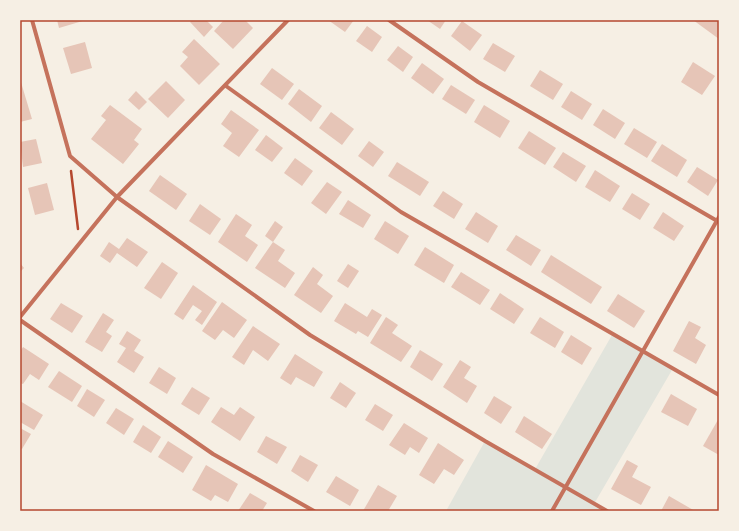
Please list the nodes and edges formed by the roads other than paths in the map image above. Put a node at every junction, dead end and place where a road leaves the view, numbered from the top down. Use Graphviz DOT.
graph roads {
  1 [pos="32,20"];
  2 [pos="288,20"];
  3 [pos="389,20"];
  4 [pos="226,86"];
  5 [pos="117,197"];
  6 [pos="718,220"];
  7 [pos="20,319"];
  8 [pos="642,353"];
  9 [pos="719,396"];
  10 [pos="565,488"];
  11 [pos="314,511"];
  12 [pos="552,511"];
  13 [pos="607,511"];
  1 -- 5 [label="street"];
  2 -- 4 [label="street"];
  3 -- 6 [label="street"];
  4 -- 5 [label="street"];
  4 -- 8 [label="street"];
  5 -- 7 [label="street"];
  5 -- 10 [label="street"];
  6 -- 8 [label="street"];
  7 -- 11 [label="street"];
  8 -- 9 [label="street"];
  8 -- 10 [label="street"];
  10 -- 12 [label="street"];
  10 -- 13 [label="street"];
}
